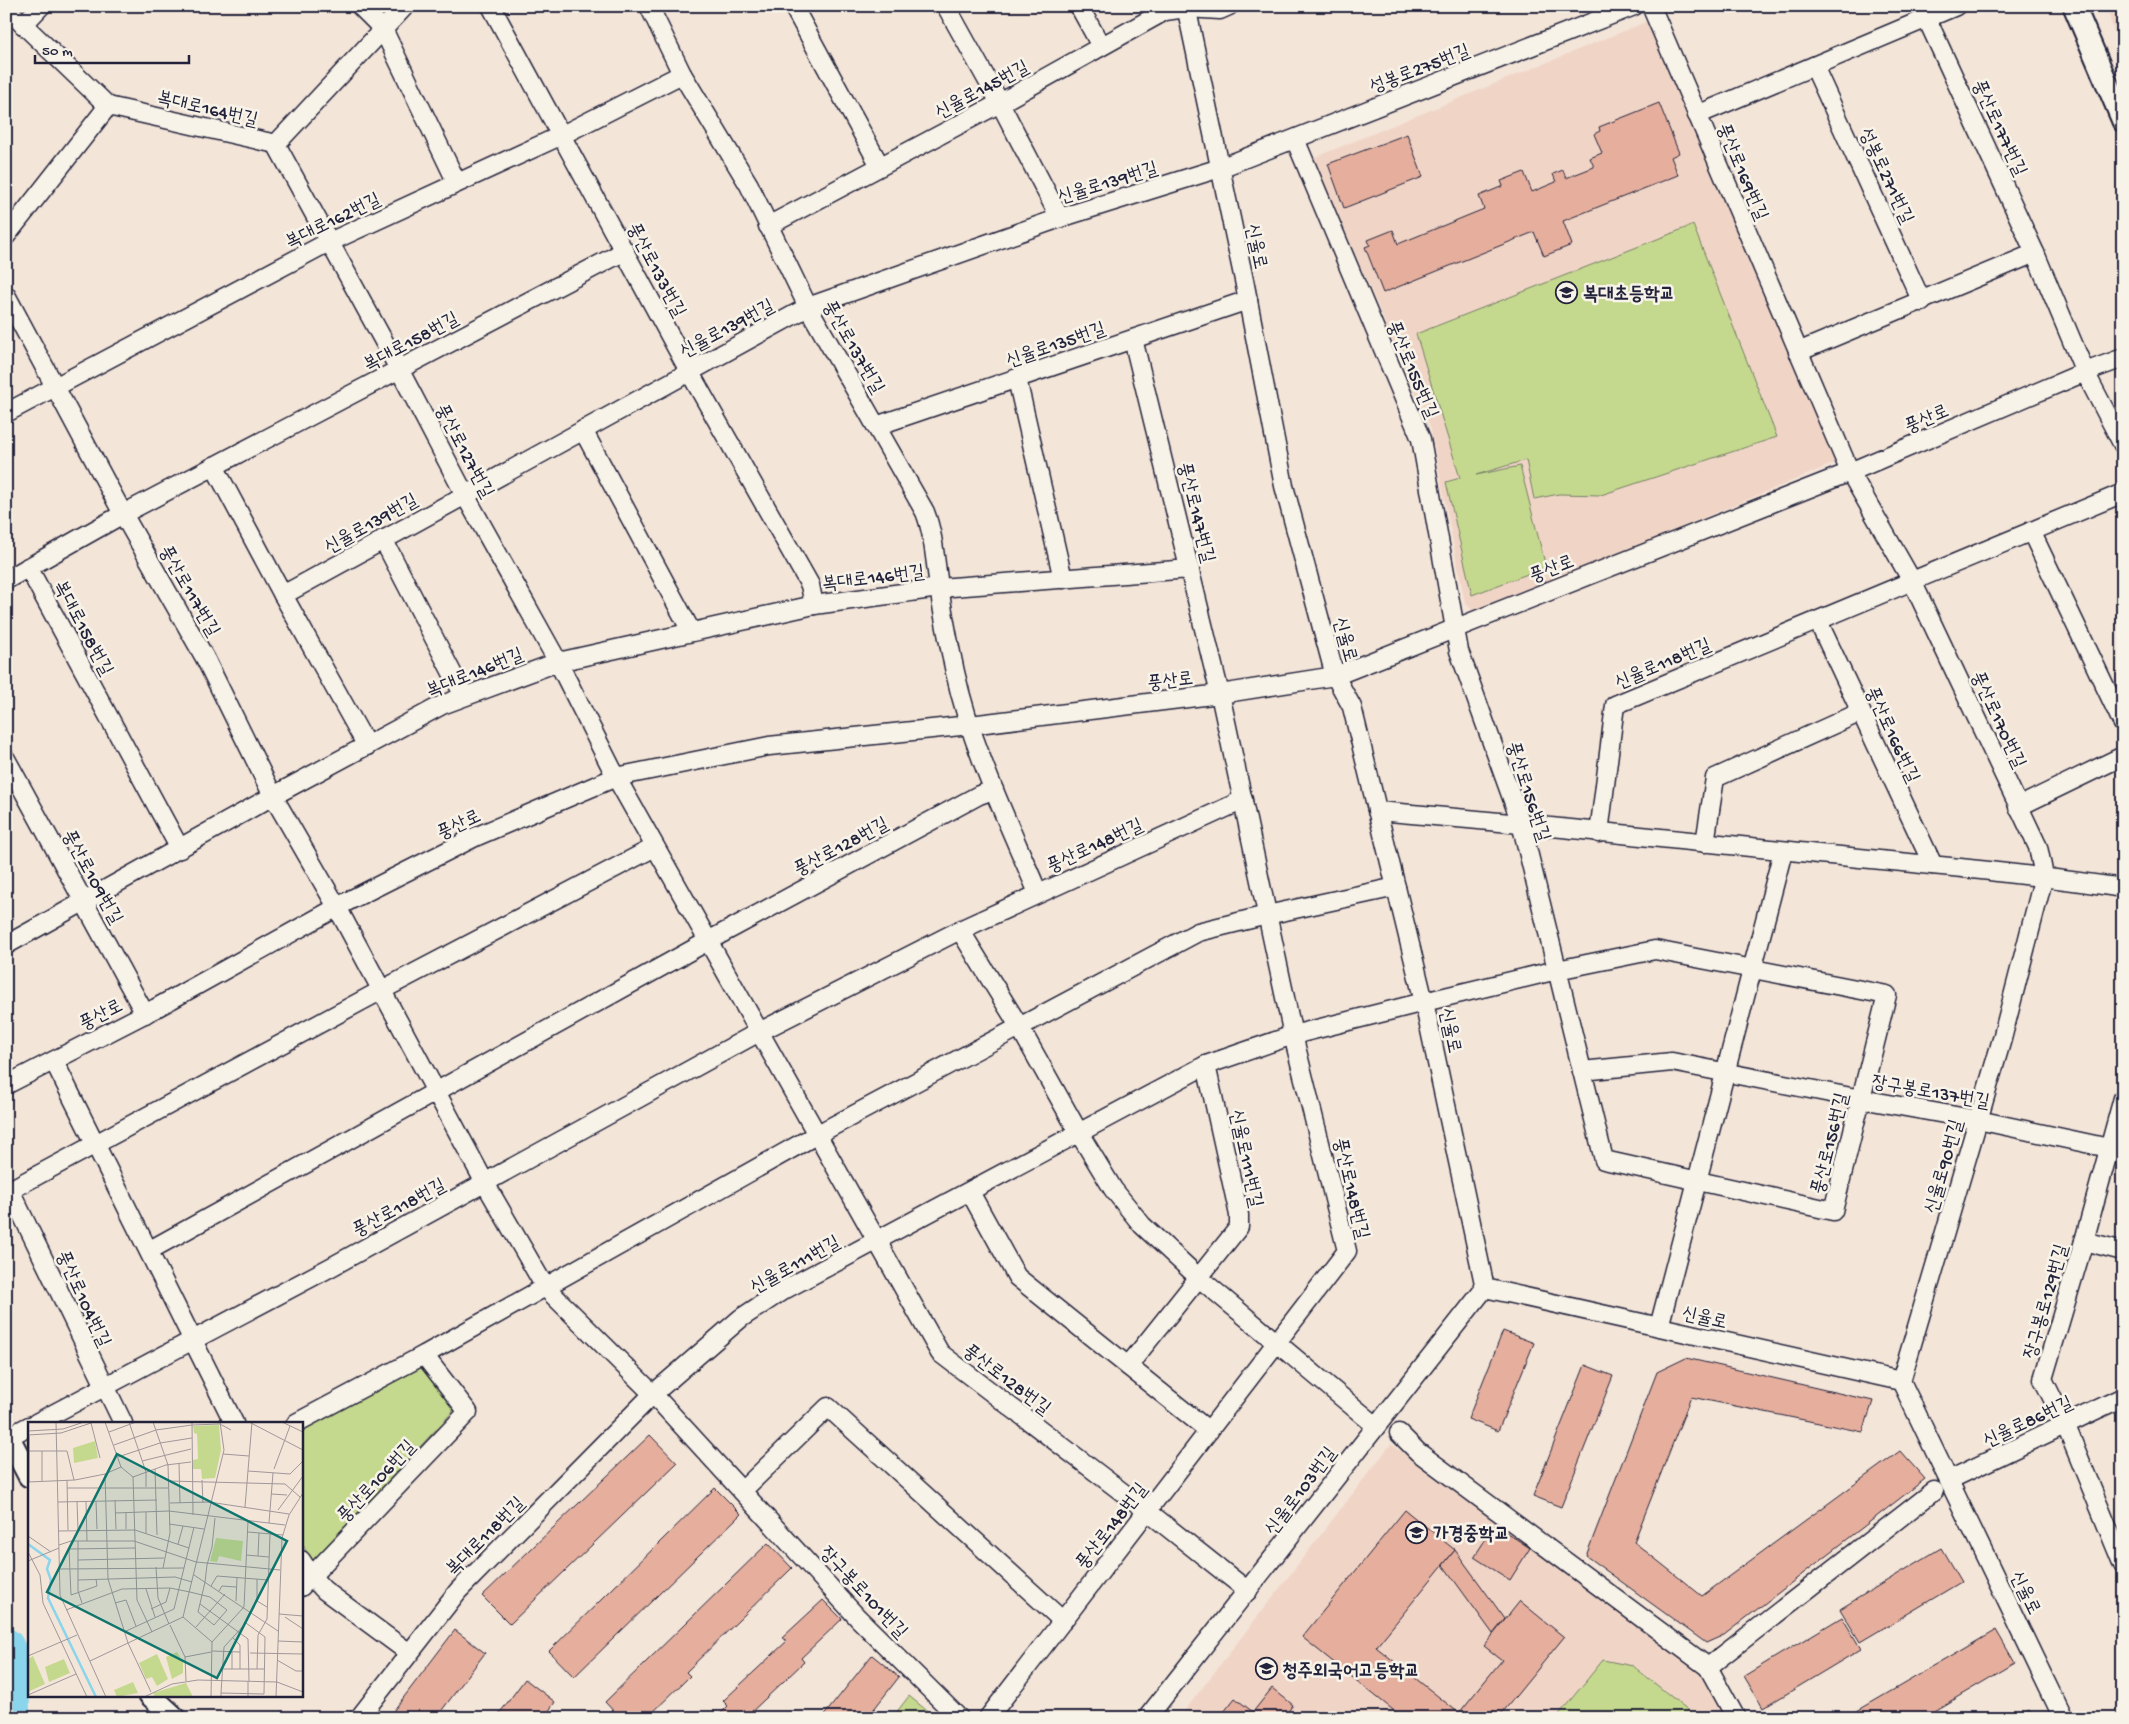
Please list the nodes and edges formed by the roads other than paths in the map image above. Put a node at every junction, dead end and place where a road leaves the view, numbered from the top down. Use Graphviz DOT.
graph roads {
  1 [pos="41,6"];
  2 [pos="360,6"];
  3 [pos="405,6"];
  4 [pos="491,6"];
  5 [pos="649,6"];
  6 [pos="792,6"];
  7 [pos="946,6"];
  8 [pos="1079,6"];
  9 [pos="1229,6"];
  10 [pos="1634,6"];
  11 [pos="1651,6"];
  12 [pos="1956,6"];
  13 [pos="2074,6"];
  14 [pos="1186,7"];
  15 [pos="6,8"];
  16 [pos="1927,18"];
  17 [pos="23,25"];
  18 [pos="383,29"];
  19 [pos="1101,46"];
  20 [pos="1814,66"];
  21 [pos="682,74"];
  22 [pos="1000,103"];
  23 [pos="108,106"];
  24 [pos="1697,115"];
  25 [pos="2123,121"];
  26 [pos="562,135"];
  27 [pos="1295,139"];
  28 [pos="276,144"];
  29 [pos="880,166"];
  30 [pos="1220,168"];
  31 [pos="456,183"];
  32 [pos="1060,218"];
  33 [pos="768,226"];
  34 [pos="6,236"];
  35 [pos="329,242"];
  36 [pos="625,251"];
  37 [pos="2036,253"];
  38 [pos="6,295"];
  39 [pos="1248,300"];
  40 [pos="1922,302"];
  41 [pos="808,307"];
  42 [pos="1133,339"];
  43 [pos="1798,352"];
  44 [pos="2123,358"];
  45 [pos="399,370"];
  46 [pos="689,371"];
  47 [pos="2085,372"];
  48 [pos="1017,379"];
  49 [pos="56,386"];
  50 [pos="6,413"];
  51 [pos="876,426"];
  52 [pos="583,430"];
  53 [pos="2123,444"];
  54 [pos="214,466"];
  55 [pos="1850,472"];
  56 [pos="2123,493"];
  57 [pos="465,495"];
  58 [pos="123,514"];
  59 [pos="2031,531"];
  60 [pos="383,539"];
  61 [pos="28,567"];
  62 [pos="1190,569"];
  63 [pos="1063,579"];
  64 [pos="6,580"];
  65 [pos="1912,581"];
  66 [pos="939,588"];
  67 [pos="283,595"];
  68 [pos="814,605"];
  69 [pos="1818,620"];
  70 [pos="1454,628"];
  71 [pos="691,632"];
  72 [pos="558,662"];
  73 [pos="1335,676"];
  74 [pos="1220,694"];
  75 [pos="464,696"];
  76 [pos="1861,712"];
  77 [pos="2123,724"];
  78 [pos="970,725"];
  79 [pos="367,746"];
  80 [pos="2123,756"];
  81 [pos="6,759"];
  82 [pos="616,777"];
  83 [pos="994,790"];
  84 [pos="273,796"];
  85 [pos="1243,800"];
  86 [pos="2018,807"];
  87 [pos="1377,811"];
  88 [pos="1521,823"];
  89 [pos="1599,833"];
  90 [pos="1705,843"];
  91 [pos="655,848"];
  92 [pos="180,850"];
  93 [pos="1783,851"];
  94 [pos="1933,865"];
  95 [pos="2044,876"];
  96 [pos="1396,887"];
  97 [pos="2123,888"];
  98 [pos="1038,893"];
  99 [pos="84,902"];
  100 [pos="337,907"];
  101 [pos="1267,915"];
  102 [pos="960,930"];
  103 [pos="708,940"];
  104 [pos="6,946"];
  105 [pos="1752,969"];
  106 [pos="1557,970"];
  107 [pos="380,991"];
  108 [pos="1424,1002"];
  109 [pos="146,1014"];
  110 [pos="1019,1026"];
  111 [pos="759,1032"];
  112 [pos="1293,1035"];
  113 [pos="54,1061"];
  114 [pos="1206,1065"];
  115 [pos="1582,1071"];
  116 [pos="1725,1073"];
  117 [pos="6,1085"];
  118 [pos="436,1091"];
  119 [pos="2123,1098"];
  120 [pos="1861,1099"];
  121 [pos="1978,1120"];
  122 [pos="1079,1133"];
  123 [pos="816,1135"];
  124 [pos="96,1143"];
  125 [pos="2116,1150"];
  126 [pos="1697,1181"];
  127 [pos="485,1183"];
  128 [pos="970,1192"];
  129 [pos="2084,1241"];
  130 [pos="876,1242"];
  131 [pos="150,1250"];
  132 [pos="2123,1251"];
  133 [pos="1198,1277"];
  134 [pos="545,1287"];
  135 [pos="1485,1288"];
  136 [pos="1659,1327"];
  137 [pos="193,1340"];
  138 [pos="1276,1343"];
  139 [pos="424,1355"];
  140 [pos="1128,1366"];
  141 [pos="1901,1381"];
  142 [pos="105,1388"];
  143 [pos="653,1394"];
  144 [pos="2123,1398"];
  145 [pos="38,1422"];
  146 [pos="122,1422"];
  147 [pos="234,1422"];
  148 [pos="298,1422"];
  149 [pos="1375,1425"];
  150 [pos="28,1426"];
  151 [pos="2066,1426"];
  152 [pos="1209,1431"];
  153 [pos="1399,1433"];
  154 [pos="7,1435"];
  155 [pos="28,1474"];
  156 [pos="1949,1480"];
  157 [pos="742,1491"];
  158 [pos="1934,1491"];
  159 [pos="1147,1511"];
  160 [pos="302,1564"];
  161 [pos="2123,1565"];
  162 [pos="307,1582"];
  163 [pos="1248,1591"];
  164 [pos="1062,1621"];
  165 [pos="408,1652"];
  166 [pos="1708,1667"];
  167 [pos="151,1696"];
  168 [pos="175,1718"];
  169 [pos="359,1718"];
  170 [pos="959,1718"];
  171 [pos="988,1718"];
  172 [pos="1147,1718"];
  173 [pos="1736,1718"];
  174 [pos="2063,1718"];
  1 -- 17 [label="street"];
  2 -- 18 [label="street"];
  3 -- 18 [label="street, 복대로164번길"];
  4 -- 26 [label="street, 풍산로133번길"];
  5 -- 21 [label="street, 풍산로137번길"];
  6 -- 29 [label="street"];
  7 -- 22 [label="street"];
  8 -- 19 [label="street"];
  9 -- 14 [label="street, 신율로145번길"];
  10 -- 27 [label="street, 성봉로275번길"];
  11 -- 24 [label="street, 풍산로169번길"];
  12 -- 16 [label="street"];
  13 -- 25 [label="street"];
  14 -- 19 [label="street, 신율로145번길"];
  14 -- 30 [label="street, 신율로"];
  15 -- 17 [label="street"];
  16 -- 20 [label="street"];
  16 -- 37 [label="street, 풍산로177번길"];
  17 -- 23 [label="street"];
  18 -- 28 [label="street, 복대로164번길"];
  18 -- 31 [label="street"];
  19 -- 22 [label="street, 신율로145번길"];
  20 -- 24 [label="street"];
  20 -- 40 [label="street, 성봉로271번길"];
  21 -- 26 [label="street, 복대로162번길"];
  21 -- 33 [label="street, 풍산로137번길"];
  22 -- 29 [label="street, 신율로145번길"];
  22 -- 32 [label="street"];
  23 -- 28 [label="street, 복대로164번길"];
  23 -- 34 [label="street"];
  24 -- 43 [label="street, 풍산로169번길"];
  26 -- 31 [label="street, 복대로162번길"];
  26 -- 36 [label="street, 풍산로133번길"];
  27 -- 30 [label="street, 성봉로275번길"];
  27 -- 70 [label="street, 풍산로155번길"];
  28 -- 35 [label="street, 풍산로127번길"];
  29 -- 33 [label="street, 신율로145번길"];
  30 -- 32 [label="street, 신율로139번길"];
  30 -- 39 [label="street, 신율로"];
  31 -- 35 [label="street, 복대로162번길"];
  32 -- 41 [label="street, 신율로139번길"];
  33 -- 41 [label="street, 풍산로137번길"];
  35 -- 45 [label="street, 풍산로127번길"];
  35 -- 49 [label="street, 복대로162번길"];
  36 -- 45 [label="street, 복대로158번길"];
  36 -- 46 [label="street, 풍산로133번길"];
  37 -- 40 [label="street"];
  37 -- 47 [label="street, 풍산로177번길"];
  38 -- 49 [label="street, 풍산로117번길"];
  39 -- 42 [label="street, 신율로135번길"];
  39 -- 73 [label="street, 신율로"];
  40 -- 43 [label="street"];
  41 -- 46 [label="street, 신율로139번길"];
  41 -- 51 [label="street, 풍산로137번길"];
  42 -- 48 [label="street, 신율로135번길"];
  42 -- 62 [label="street, 풍산로147번길"];
  43 -- 55 [label="street, 풍산로169번길"];
  44 -- 47 [label="street, 풍산로"];
  45 -- 54 [label="street, 복대로158번길"];
  45 -- 57 [label="street, 풍산로127번길"];
  46 -- 52 [label="street, 신율로139번길"];
  46 -- 68 [label="street, 풍산로133번길"];
  47 -- 53 [label="street, 풍산로177번길"];
  47 -- 55 [label="street, 풍산로"];
  48 -- 51 [label="street, 신율로135번길"];
  48 -- 63 [label="street"];
  49 -- 50 [label="street, 복대로162번길"];
  49 -- 58 [label="street, 풍산로117번길"];
  51 -- 66 [label="street, 풍산로137번길"];
  52 -- 57 [label="street, 신율로139번길"];
  52 -- 71 [label="street"];
  54 -- 58 [label="street, 복대로158번길"];
  54 -- 67 [label="street"];
  55 -- 65 [label="street, 풍산로170번길"];
  55 -- 70 [label="street, 풍산로"];
  56 -- 59 [label="street"];
  57 -- 60 [label="street, 신율로139번길"];
  57 -- 72 [label="street, 풍산로127번길"];
  58 -- 61 [label="street, 복대로158번길"];
  58 -- 84 [label="street, 풍산로117번길"];
  59 -- 65 [label="street"];
  59 -- 77 [label="street"];
  60 -- 67 [label="street, 신율로139번길"];
  60 -- 75 [label="street"];
  61 -- 64 [label="street, 복대로158번길"];
  61 -- 92 [label="street, 복대로158번길"];
  62 -- 63 [label="street, 복대로146번길"];
  62 -- 74 [label="street, 풍산로147번길"];
  63 -- 66 [label="street, 복대로146번길"];
  65 -- 69 [label="street"];
  65 -- 86 [label="street, 풍산로170번길"];
  66 -- 68 [label="street, 복대로146번길"];
  66 -- 78 [label="street, 풍산로137번길"];
  67 -- 79 [label="street"];
  68 -- 71 [label="street, 복대로146번길"];
  69 -- 76 [label="street, 풍산로166번길"];
  69 -- 89 [label="street, 신율로118번길"];
  70 -- 73 [label="street, 풍산로"];
  70 -- 88 [label="street, 풍산로156번길"];
  71 -- 72 [label="street, 복대로146번길"];
  72 -- 75 [label="street, 복대로146번길"];
  72 -- 82 [label="street, 풍산로127번길"];
  73 -- 74 [label="street, 풍산로"];
  73 -- 87 [label="street, 신율로"];
  74 -- 78 [label="street, 풍산로"];
  74 -- 85 [label="street, 풍산로148번길"];
  75 -- 79 [label="street, 복대로146번길"];
  76 -- 90 [label="street"];
  76 -- 94 [label="street, 풍산로166번길"];
  78 -- 82 [label="street, 풍산로"];
  78 -- 83 [label="street"];
  79 -- 84 [label="street, 복대로146번길"];
  80 -- 86 [label="street"];
  81 -- 99 [label="street, 풍산로109번길"];
  82 -- 91 [label="street, 풍산로128번길"];
  82 -- 100 [label="street, 풍산로"];
  83 -- 98 [label="street"];
  83 -- 103 [label="street, 풍산로128번길"];
  84 -- 92 [label="street, 복대로146번길"];
  84 -- 100 [label="street, 풍산로117번길"];
  85 -- 98 [label="street, 풍산로148번길"];
  85 -- 101 [label="street, 풍산로148번길"];
  86 -- 95 [label="street, 풍산로170번길"];
  87 -- 88 [label="street"];
  87 -- 96 [label="street, 신율로"];
  88 -- 89 [label="street"];
  88 -- 106 [label="street, 풍산로156번길"];
  89 -- 90 [label="street"];
  90 -- 93 [label="street"];
  91 -- 103 [label="street, 풍산로128번길"];
  91 -- 107 [label="street"];
  92 -- 99 [label="street, 복대로146번길"];
  93 -- 94 [label="street"];
  93 -- 105 [label="street"];
  94 -- 95 [label="street"];
  95 -- 97 [label="street"];
  95 -- 121 [label="street, 신율로90번길"];
  96 -- 101 [label="street"];
  96 -- 108 [label="street, 신율로"];
  98 -- 102 [label="street, 풍산로148번길"];
  99 -- 104 [label="street, 복대로146번길"];
  99 -- 109 [label="street, 풍산로109번길"];
  100 -- 107 [label="street"];
  100 -- 109 [label="street, 풍산로"];
  101 -- 110 [label="street"];
  101 -- 112 [label="street, 풍산로148번길"];
  102 -- 110 [label="street"];
  102 -- 111 [label="street"];
  103 -- 111 [label="street, 풍산로128번길"];
  103 -- 118 [label="street, 풍산로128번길"];
  105 -- 106 [label="street, 풍산로156번길"];
  105 -- 116 [label="street"];
  105 -- 120 [label="street, 풍산로156번길"];
  106 -- 108 [label="street, 신율로111번길"];
  106 -- 115 [label="street, 풍산로156번길"];
  107 -- 118 [label="street"];
  107 -- 124 [label="street"];
  108 -- 112 [label="street, 신율로111번길"];
  108 -- 135 [label="street, 신율로"];
  109 -- 113 [label="street, 풍산로"];
  110 -- 122 [label="street"];
  110 -- 123 [label="street"];
  111 -- 123 [label="street, 풍산로128번길"];
  111 -- 127 [label="street, 풍산로118번길"];
  112 -- 114 [label="street, 신율로111번길"];
  112 -- 138 [label="street, 풍산로148번길"];
  113 -- 117 [label="street, 풍산로"];
  113 -- 124 [label="street"];
  114 -- 122 [label="street, 신율로111번길"];
  114 -- 133 [label="street, 신율로111번길"];
  115 -- 116 [label="street, 장구봉로137번길"];
  115 -- 126 [label="street, 풍산로156번길"];
  116 -- 120 [label="street, 장구봉로137번길"];
  116 -- 126 [label="street"];
  118 -- 127 [label="street"];
  118 -- 131 [label="street"];
  119 -- 125 [label="street, 장구봉로129번길"];
  120 -- 121 [label="street, 장구봉로137번길"];
  120 -- 126 [label="street, 풍산로156번길"];
  121 -- 125 [label="street, 장구봉로137번길"];
  121 -- 141 [label="street, 신율로90번길"];
  122 -- 128 [label="street, 신율로111번길"];
  122 -- 133 [label="street"];
  123 -- 130 [label="street, 풍산로128번길"];
  123 -- 134 [label="street"];
  124 -- 131 [label="street"];
  124 -- 142 [label="street, 풍산로104번길"];
  125 -- 129 [label="street, 장구봉로129번길"];
  126 -- 136 [label="street"];
  127 -- 134 [label="street"];
  127 -- 137 [label="street, 풍산로118번길"];
  128 -- 130 [label="street, 신율로111번길"];
  128 -- 140 [label="street"];
  129 -- 132 [label="street"];
  129 -- 151 [label="street, 장구봉로129번길"];
  130 -- 143 [label="street, 신율로111번길"];
  130 -- 159 [label="street, 풍산로128번길"];
  131 -- 137 [label="street"];
  133 -- 138 [label="street"];
  133 -- 140 [label="street, 신율로111번길"];
  134 -- 139 [label="street"];
  134 -- 143 [label="street"];
  135 -- 136 [label="street, 신율로"];
  135 -- 149 [label="street, 신율로103번길"];
  136 -- 141 [label="street, 신율로"];
  137 -- 142 [label="street"];
  137 -- 147 [label="street"];
  138 -- 149 [label="street"];
  138 -- 152 [label="street, 풍산로148번길"];
  139 -- 148 [label="street"];
  139 -- 162 [label="street, 풍산로106번길"];
  140 -- 152 [label="street"];
  141 -- 156 [label="street, 신율로"];
  142 -- 145 [label="street"];
  142 -- 146 [label="street, 풍산로104번길"];
  143 -- 157 [label="street, 장구봉로101번길"];
  143 -- 165 [label="street, 복대로118번길"];
  144 -- 151 [label="street, 신율로86번길"];
  149 -- 163 [label="street, 신율로103번길"];
  150 -- 154 [label="street"];
  151 -- 156 [label="street, 신율로86번길"];
  151 -- 161 [label="street, 장구봉로129번길"];
  152 -- 159 [label="street, 풍산로148번길"];
  153 -- 166 [label="street"];
  154 -- 155 [label="street"];
  156 -- 174 [label="street, 신율로"];
  157 -- 164 [label="street"];
  157 -- 170 [label="street, 장구봉로101번길"];
  158 -- 166 [label="street"];
  159 -- 163 [label="street, 풍산로128번길"];
  159 -- 164 [label="street, 풍산로148번길"];
  160 -- 162 [label="street"];
  162 -- 165 [label="street"];
  163 -- 172 [label="street, 신율로103번길"];
  164 -- 171 [label="street, 풍산로148번길"];
  165 -- 169 [label="street, 복대로118번길"];
  166 -- 173 [label="street"];
  167 -- 168 [label="street"];
}
